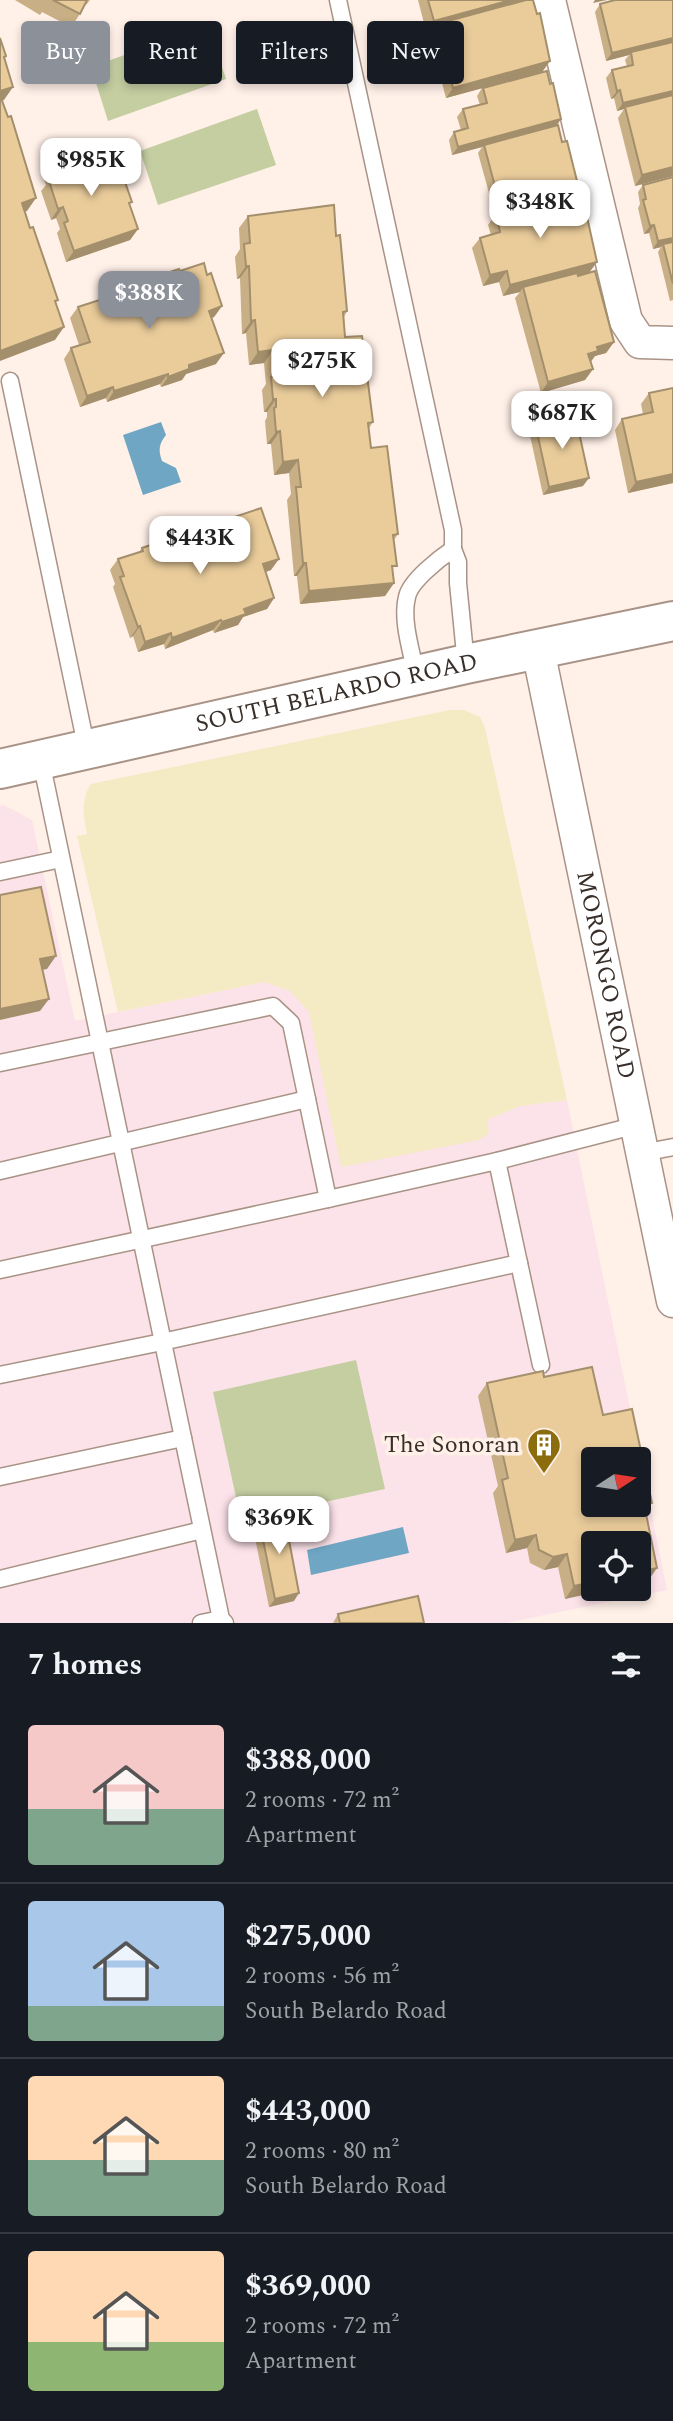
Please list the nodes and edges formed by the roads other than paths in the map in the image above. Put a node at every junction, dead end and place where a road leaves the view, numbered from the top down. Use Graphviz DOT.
graph roads {
  1 [pos="338,0"];
  2 [pos="549,0"];
  3 [pos="673,343"];
  4 [pos="10,381"];
  5 [pos="453,549"];
  6 [pos="673,621"];
  7 [pos="538,650"];
  8 [pos="466,664"];
  9 [pos="416,676"];
  10 [pos="87,750"];
  11 [pos="41,761"];
  12 [pos="0,769"];
  13 [pos="61,859"];
  14 [pos="0,872"];
  15 [pos="99,1042"];
  16 [pos="0,1063"];
  17 [pos="307,1099"];
  18 [pos="639,1139"];
  19 [pos="121,1143"];
  20 [pos="673,1147"];
  21 [pos="498,1161"];
  22 [pos="0,1171"];
  23 [pos="328,1199"];
  24 [pos="141,1239"];
  25 [pos="519,1263"];
  26 [pos="0,1270"];
  27 [pos="673,1301"];
  28 [pos="162,1342"];
  29 [pos="541,1365"];
  30 [pos="0,1375"];
  31 [pos="183,1438"];
  32 [pos="0,1477"];
  33 [pos="202,1530"];
  34 [pos="0,1579"];
  35 [pos="221,1622"];
  36 [pos="201,1623"];
  1 -- 5 [label="lane"];
  2 -- 3 [label="street"];
  4 -- 10 [label="lane"];
  5 -- 8 [label="lane"];
  5 -- 9 [label="lane"];
  6 -- 7 [label="street, SOUTH BELARDO ROAD"];
  7 -- 8 [label="street, SOUTH BELARDO ROAD"];
  7 -- 18 [label="street, MORONGO ROAD"];
  8 -- 9 [label="street, SOUTH BELARDO ROAD"];
  9 -- 10 [label="street, SOUTH BELARDO ROAD"];
  10 -- 11 [label="street, SOUTH BELARDO ROAD"];
  11 -- 12 [label="street, SOUTH BELARDO ROAD"];
  11 -- 13 [label="lane"];
  13 -- 14 [label="lane"];
  13 -- 15 [label="lane"];
  15 -- 16 [label="lane"];
  15 -- 17 [label="lane"];
  15 -- 19 [label="lane"];
  17 -- 19 [label="lane"];
  17 -- 23 [label="lane"];
  18 -- 20 [label="lane"];
  18 -- 21 [label="lane"];
  18 -- 27 [label="street, MORONGO ROAD"];
  19 -- 22 [label="lane"];
  19 -- 24 [label="lane"];
  21 -- 23 [label="lane"];
  21 -- 25 [label="lane"];
  23 -- 24 [label="lane"];
  24 -- 26 [label="lane"];
  24 -- 28 [label="lane"];
  25 -- 28 [label="lane"];
  25 -- 29 [label="lane"];
  28 -- 30 [label="lane"];
  28 -- 31 [label="lane"];
  31 -- 32 [label="lane"];
  31 -- 33 [label="lane"];
  33 -- 34 [label="lane"];
  33 -- 35 [label="lane"];
  35 -- 36 [label="lane"];
}
